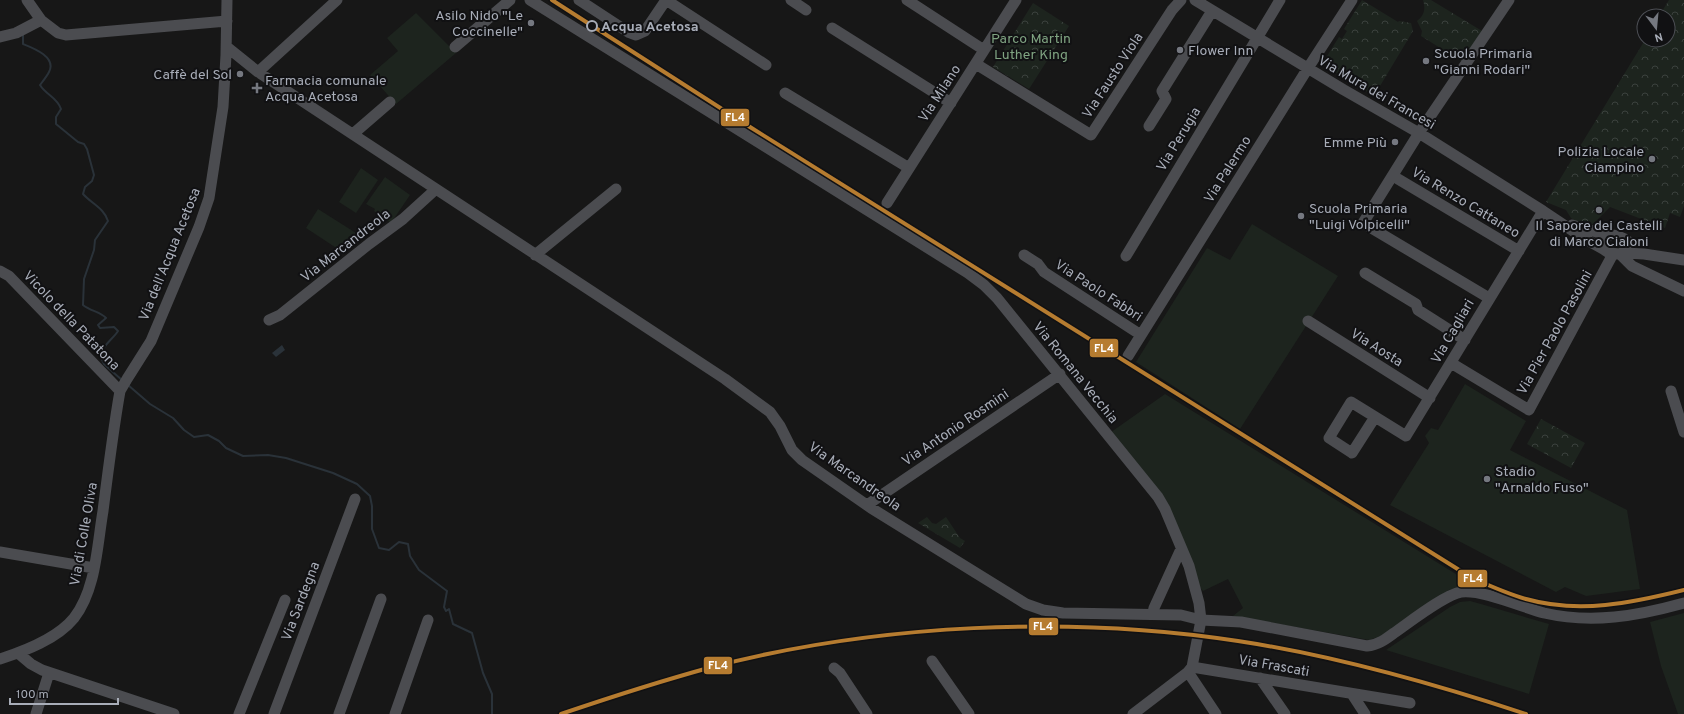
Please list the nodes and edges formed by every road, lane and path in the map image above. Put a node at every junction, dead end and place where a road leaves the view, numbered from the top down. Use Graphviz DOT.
graph roads {
  1 [pos="27,0"];
  2 [pos="227,0"];
  3 [pos="337,0"];
  4 [pos="510,0"];
  5 [pos="530,0"];
  6 [pos="579,0"];
  7 [pos="666,0"];
  8 [pos="791,0"];
  9 [pos="907,0"];
  10 [pos="1016,0"];
  11 [pos="1181,0"];
  12 [pos="1195,0"];
  13 [pos="1280,0"];
  14 [pos="1352,0"];
  15 [pos="1509,0"];
  16 [pos="806,10"];
  17 [pos="1212,11"];
  18 [pos="41,20"];
  19 [pos="227,21"];
  20 [pos="832,28"];
  21 [pos="0,37"];
  22 [pos="1257,37"];
  23 [pos="227,47"];
  24 [pos="455,47"];
  25 [pos="984,50"];
  26 [pos="976,64"];
  27 [pos="766,65"];
  28 [pos="1308,68"];
  29 [pos="258,72"];
  30 [pos="785,93"];
  31 [pos="390,102"];
  32 [pos="951,103"];
  33 [pos="1150,126"];
  34 [pos="1420,133"];
  35 [pos="353,134"];
  36 [pos="909,168"];
  37 [pos="1398,178"];
  38 [pos="436,189"];
  39 [pos="616,189"];
  40 [pos="887,203"];
  41 [pos="1543,211"];
  42 [pos="1607,235"];
  43 [pos="1629,242"];
  44 [pos="1603,248"];
  45 [pos="1519,251"];
  46 [pos="535,254"];
  47 [pos="1619,254"];
  48 [pos="1024,255"];
  49 [pos="1126,256"];
  50 [pos="1670,257"];
  51 [pos="1684,260"];
  52 [pos="0,271"];
  53 [pos="1365,273"];
  54 [pos="1684,291"];
  55 [pos="1489,298"];
  56 [pos="269,320"];
  57 [pos="1308,321"];
  58 [pos="1141,335"];
  59 [pos="1465,340"];
  60 [pos="1128,356"];
  61 [pos="1451,363"];
  62 [pos="1060,374"];
  63 [pos="123,385"];
  64 [pos="1671,391"];
  65 [pos="1430,398"];
  66 [pos="1375,417"];
  67 [pos="1684,432"];
  68 [pos="355,498"];
  69 [pos="867,505"];
  70 [pos="1181,549"];
  71 [pos="0,552"];
  72 [pos="94,568"];
  73 [pos="381,599"];
  74 [pos="285,600"];
  75 [pos="1200,603"];
  76 [pos="1684,603"];
  77 [pos="1153,614"];
  78 [pos="1181,616"];
  79 [pos="428,620"];
  80 [pos="1200,623"];
  81 [pos="18,653"];
  82 [pos="0,659"];
  83 [pos="932,661"];
  84 [pos="834,668"];
  85 [pos="1190,670"];
  86 [pos="49,673"];
  87 [pos="1260,678"];
  88 [pos="1352,694"];
  89 [pos="1410,703"];
  90 [pos="36,714"];
  91 [pos="174,714"];
  92 [pos="240,714"];
  93 [pos="274,714"];
  94 [pos="339,714"];
  95 [pos="395,714"];
  96 [pos="867,714"];
  97 [pos="968,714"];
  98 [pos="1132,714"];
  99 [pos="1216,714"];
  100 [pos="1285,714"];
  101 [pos="1365,714"];
  1 -- 18 [label="street"];
  2 -- 19 [label="street, Via dell'Acqua Acetosa"];
  3 -- 29 [label="street"];
  4 -- 24 [label="street"];
  5 -- 62 [label="street, Via Romana Vecchia"];
  6 -- 7 [label="street"];
  7 -- 27 [label="street"];
  8 -- 16 [label="street"];
  9 -- 25 [label="street"];
  10 -- 25 [label="street, Via Milano"];
  11 -- 26 [label="street, Via Fausto Viola"];
  12 -- 17 [label="street, Via Mura dei Francesi"];
  13 -- 22 [label="street, Via Perugia"];
  14 -- 28 [label="street, Via Palermo"];
  15 -- 34 [label="street"];
  17 -- 22 [label="street, Via Mura dei Francesi"];
  17 -- 33 [label="street"];
  18 -- 19 [label="street"];
  18 -- 21 [label="street"];
  19 -- 23 [label="street, Via dell'Acqua Acetosa"];
  20 -- 32 [label="street"];
  22 -- 28 [label="street, Via Mura dei Francesi"];
  22 -- 49 [label="street, Via Perugia"];
  23 -- 29 [label="street, Via Marcandreola"];
  23 -- 63 [label="street, Via dell'Acqua Acetosa"];
  25 -- 26 [label="street, Via Milano"];
  26 -- 32 [label="street, Via Milano"];
  28 -- 34 [label="street, Via Mura dei Francesi"];
  28 -- 58 [label="street, Via Palermo"];
  29 -- 35 [label="street, Via Marcandreola"];
  30 -- 36 [label="street"];
  31 -- 35 [label="street"];
  32 -- 36 [label="street, Via Milano"];
  34 -- 41 [label="street, Via Mura dei Francesi"];
  34 -- 55 [label="street"];
  35 -- 38 [label="street, Via Marcandreola"];
  36 -- 40 [label="street, Via Milano"];
  37 -- 45 [label="street, Via Renzo Cattaneo"];
  38 -- 46 [label="street, Via Marcandreola"];
  38 -- 56 [label="street, Via Marcandreola"];
  39 -- 46 [label="street"];
  41 -- 42 [label="street, Via Mura dei Francesi"];
  41 -- 44 [label="street, Via Mura dei Francesi"];
  41 -- 45 [label="street, Via Cagliari"];
  42 -- 43 [label="street, Via Mura dei Francesi"];
  42 -- 44 [label="street"];
  43 -- 47 [label="street"];
  43 -- 50 [label="street, Via Mura dei Francesi"];
  44 -- 47 [label="street, Via Mura dei Francesi"];
  45 -- 55 [label="street, Via Cagliari"];
  46 -- 69 [label="street, Via Marcandreola"];
  47 -- 50 [label="street"];
  47 -- 54 [label="street, Via Mura dei Francesi"];
  47 -- 61 [label="street, Via Pier Paolo Pasolini"];
  48 -- 58 [label="street, Via Paolo Fabbri"];
  50 -- 51 [label="street"];
  52 -- 63 [label="street, Vicolo della Patatona"];
  53 -- 59 [label="street"];
  55 -- 59 [label="street, Via Cagliari"];
  57 -- 65 [label="street, Via Aosta"];
  58 -- 60 [label="street, Via Palermo"];
  59 -- 61 [label="street, Via Cagliari"];
  61 -- 65 [label="street, Via Cagliari"];
  62 -- 69 [label="street, Via Antonio Rosmini"];
  62 -- 70 [label="street, Via Romana Vecchia"];
  63 -- 72 [label="street, Via di Colle Oliva"];
  64 -- 67 [label="street"];
  65 -- 66 [label="street, Via Cagliari"];
  66 -- 66 [label="street, Via Cagliari"];
  68 -- 93 [label="street, Via Sardegna"];
  69 -- 77 [label="street, Via Marcandreola"];
  70 -- 75 [label="street, Via Romana Vecchia"];
  70 -- 77 [label="street"];
  71 -- 72 [label="street"];
  72 -- 81 [label="street, Via di Colle Oliva"];
  73 -- 94 [label="street"];
  74 -- 92 [label="street"];
  75 -- 78 [label="street"];
  75 -- 80 [label="street, Via Romana Vecchia"];
  76 -- 80 [label="street, Via Marcandreola"];
  77 -- 78 [label="street, Via Marcandreola"];
  78 -- 80 [label="street, Via Marcandreola"];
  79 -- 95 [label="street"];
  80 -- 85 [label="street, Via Romana Vecchia"];
  81 -- 82 [label="street, Via di Colle Oliva"];
  81 -- 86 [label="street"];
  83 -- 97 [label="street"];
  84 -- 96 [label="street"];
  85 -- 87 [label="street, Via Frascati"];
  85 -- 98 [label="street"];
  85 -- 99 [label="street"];
  86 -- 90 [label="street"];
  86 -- 91 [label="street"];
  87 -- 88 [label="street, Via Frascati"];
  87 -- 100 [label="street"];
  88 -- 89 [label="street, Via Frascati"];
  88 -- 101 [label="street"];
}
